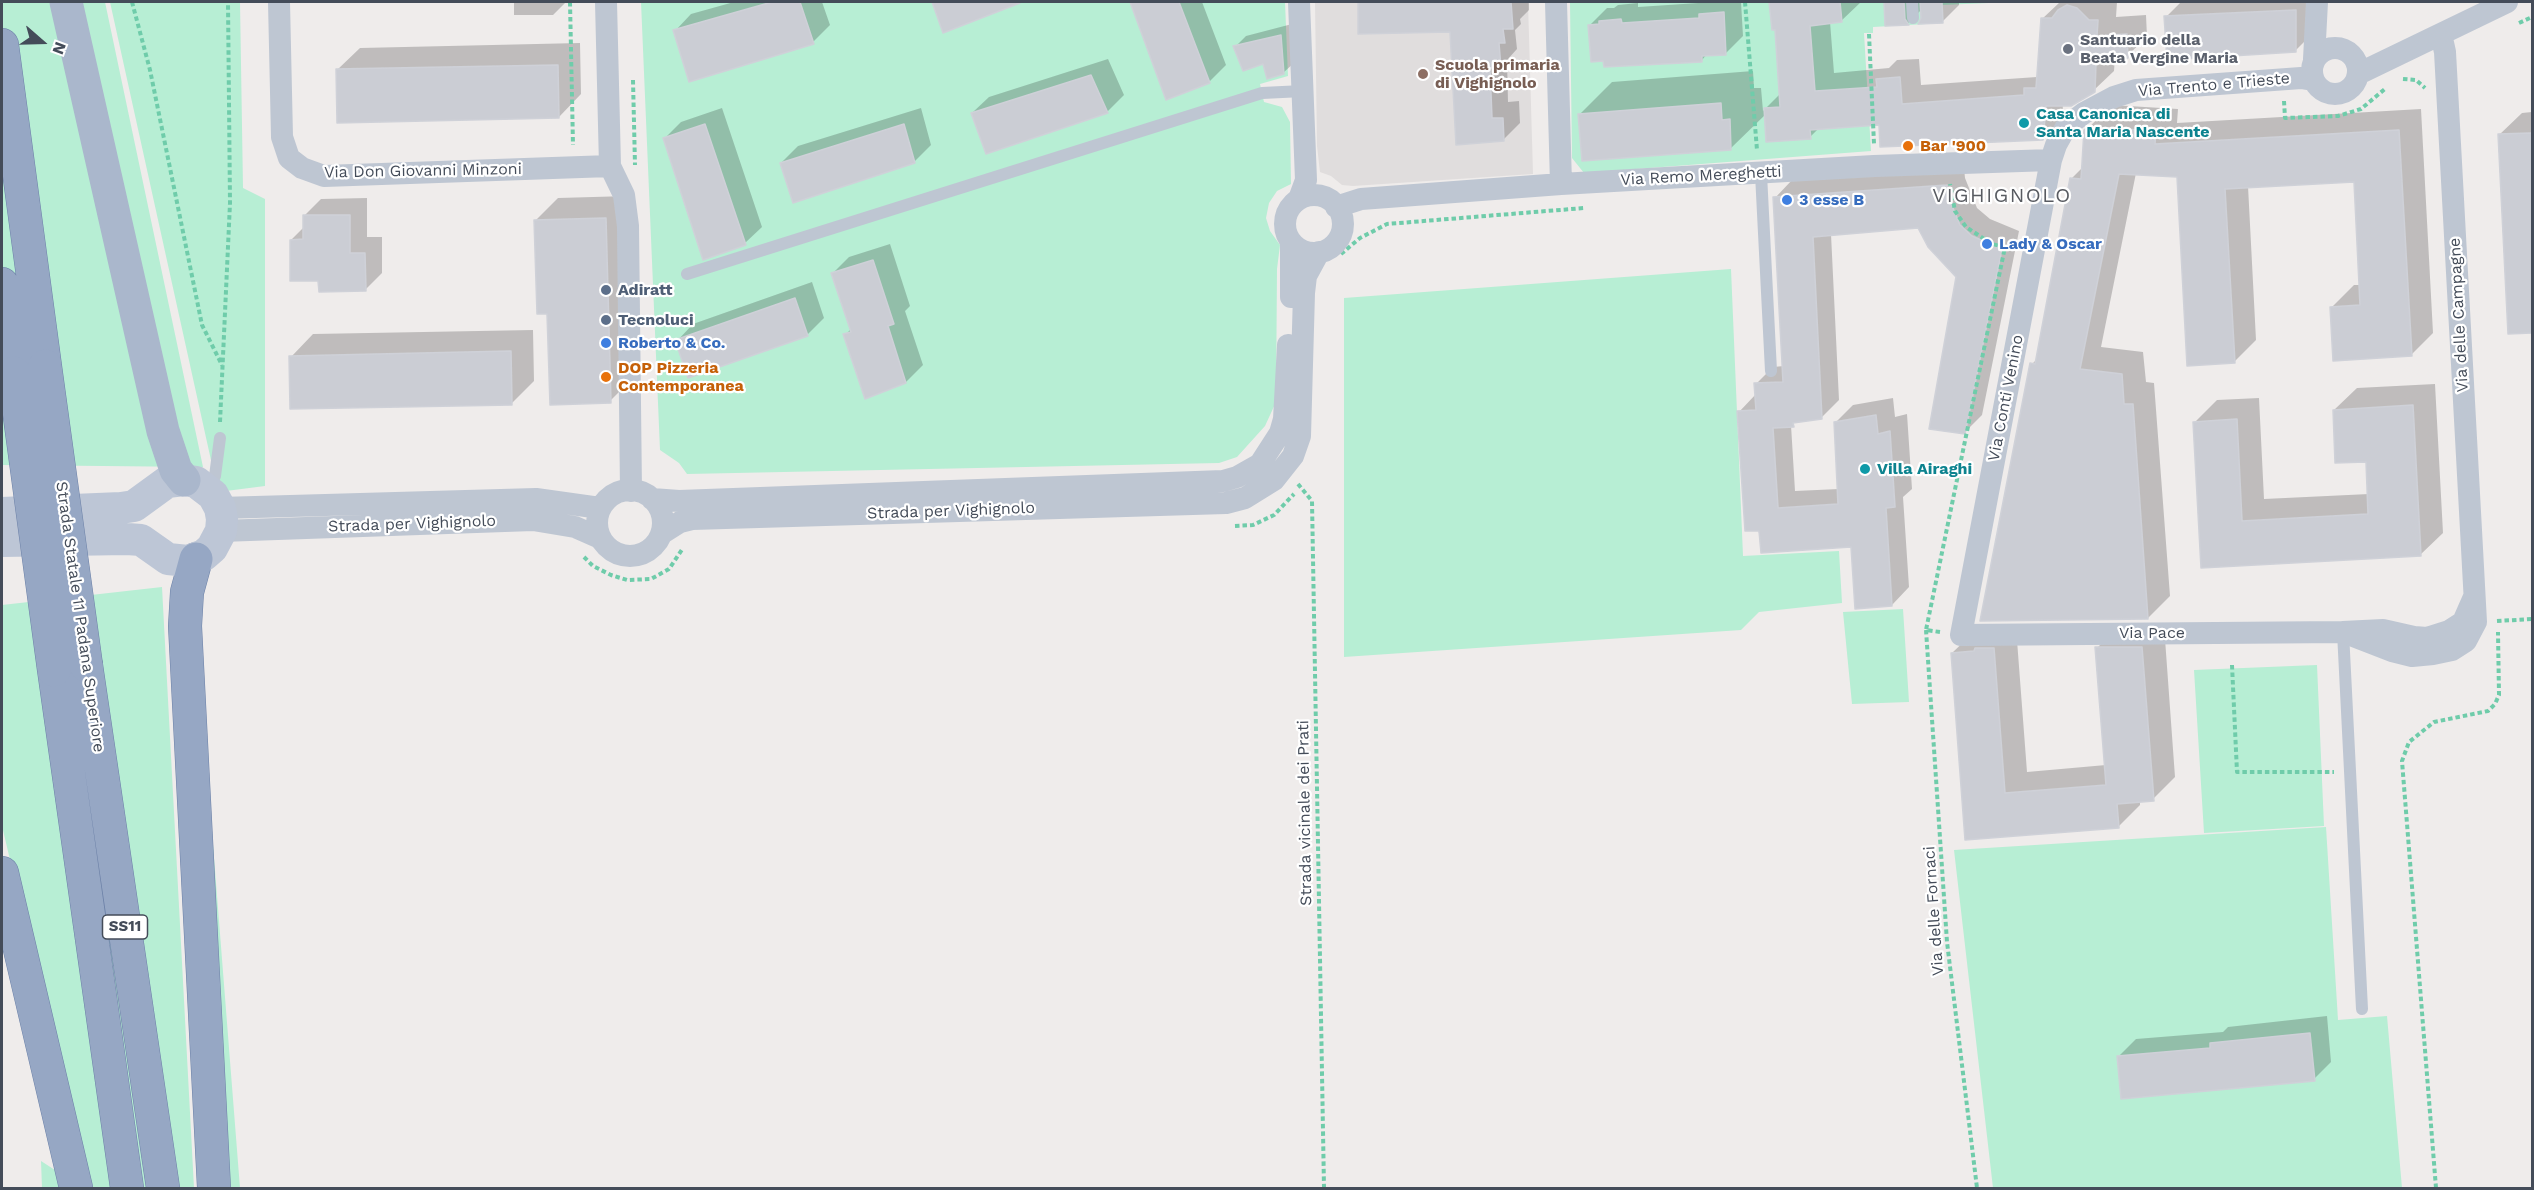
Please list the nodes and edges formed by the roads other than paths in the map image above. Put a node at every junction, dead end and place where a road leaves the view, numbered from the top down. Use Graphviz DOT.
graph roads {
  1 [pos="66,2"];
  2 [pos="279,2"];
  3 [pos="606,2"];
  4 [pos="1299,2"];
  5 [pos="1556,2"];
  6 [pos="1912,2"];
  7 [pos="2317,2"];
  8 [pos="2507,2"];
  9 [pos="1913,18"];
  10 [pos="2318,26"];
  11 [pos="2441,34"];
  12 [pos="2,45"];
  13 [pos="2335,47"];
  14 [pos="2357,68"];
  15 [pos="2310,72"];
  16 [pos="1303,91"];
  17 [pos="2051,160"];
  18 [pos="610,166"];
  19 [pos="1761,174"];
  20 [pos="1561,184"];
  21 [pos="1325,200"];
  22 [pos="1291,242"];
  23 [pos="1328,255"];
  24 [pos="687,274"];
  25 [pos="2,284"];
  26 [pos="29,369"];
  27 [pos="1771,371"];
  28 [pos="220,438"];
  29 [pos="1241,488"];
  30 [pos="631,491"];
  31 [pos="652,499"];
  32 [pos="208,502"];
  33 [pos="600,508"];
  34 [pos="2,513"];
  35 [pos="661,534"];
  36 [pos="600,538"];
  37 [pos="2,541"];
  38 [pos="196,559"];
  39 [pos="2474,597"];
  40 [pos="2343,632"];
  41 [pos="1961,635"];
  42 [pos="2,873"];
  43 [pos="2362,1010"];
  44 [pos="76,1188"];
  45 [pos="127,1188"];
  46 [pos="163,1188"];
  47 [pos="214,1188"];
  1 -- 32 [label="main road"];
  2 -- 18 [label="street, Via Don Giovanni Minzoni"];
  3 -- 18 [label="street"];
  4 -- 16 [label="street"];
  5 -- 20 [label="street"];
  6 -- 9 [label="lane"];
  7 -- 10 [label="street"];
  8 -- 11 [label="street"];
  10 -- 13 [label="street"];
  10 -- 15 [label="street"];
  11 -- 14 [label="street"];
  11 -- 39 [label="street, Via delle Campagne"];
  12 -- 26 [label="highway, Strada Statale 11 Padana Superiore / SS11"];
  13 -- 14 [label="street"];
  13 -- 15 [label="street"];
  14 -- 15 [label="street"];
  15 -- 17 [label="street, Via Trento e Trieste"];
  16 -- 21 [label="street"];
  16 -- 24 [label="lane"];
  17 -- 19 [label="street, Via Remo Mereghetti"];
  17 -- 41 [label="street, Via Conti Venino"];
  18 -- 30 [label="street"];
  19 -- 20 [label="street, Via Remo Mereghetti"];
  19 -- 27 [label="lane"];
  20 -- 21 [label="street, Via Remo Mereghetti"];
  21 -- 22 [label="street"];
  21 -- 23 [label="street"];
  22 -- 23 [label="street"];
  22 -- 29 [label="street"];
  23 -- 29 [label="street"];
  25 -- 26 [label="highway, Strada Statale 11 Padana Superiore / SS11"];
  26 -- 45 [label="highway, Strada Statale 11 Padana Superiore / SS11, bridge"];
  26 -- 46 [label="highway, Strada Statale 11 Padana Superiore / SS11, bridge"];
  28 -- 32 [label="lane"];
  29 -- 31 [label="street, Strada per Vighignolo"];
  29 -- 35 [label="street, Strada per Vighignolo"];
  30 -- 31 [label="street"];
  30 -- 33 [label="street"];
  31 -- 35 [label="street"];
  32 -- 33 [label="street, Strada per Vighignolo"];
  32 -- 34 [label="main road"];
  32 -- 36 [label="street, Strada per Vighignolo"];
  32 -- 38 [label="main road"];
  33 -- 36 [label="street"];
  35 -- 36 [label="street"];
  37 -- 38 [label="main road"];
  38 -- 47 [label="highway"];
  39 -- 40 [label="street, Via Pace"];
  39 -- 40 [label="street, Via Pace"];
  40 -- 41 [label="street, Via Pace"];
  40 -- 43 [label="lane"];
  42 -- 44 [label="highway"];
}
